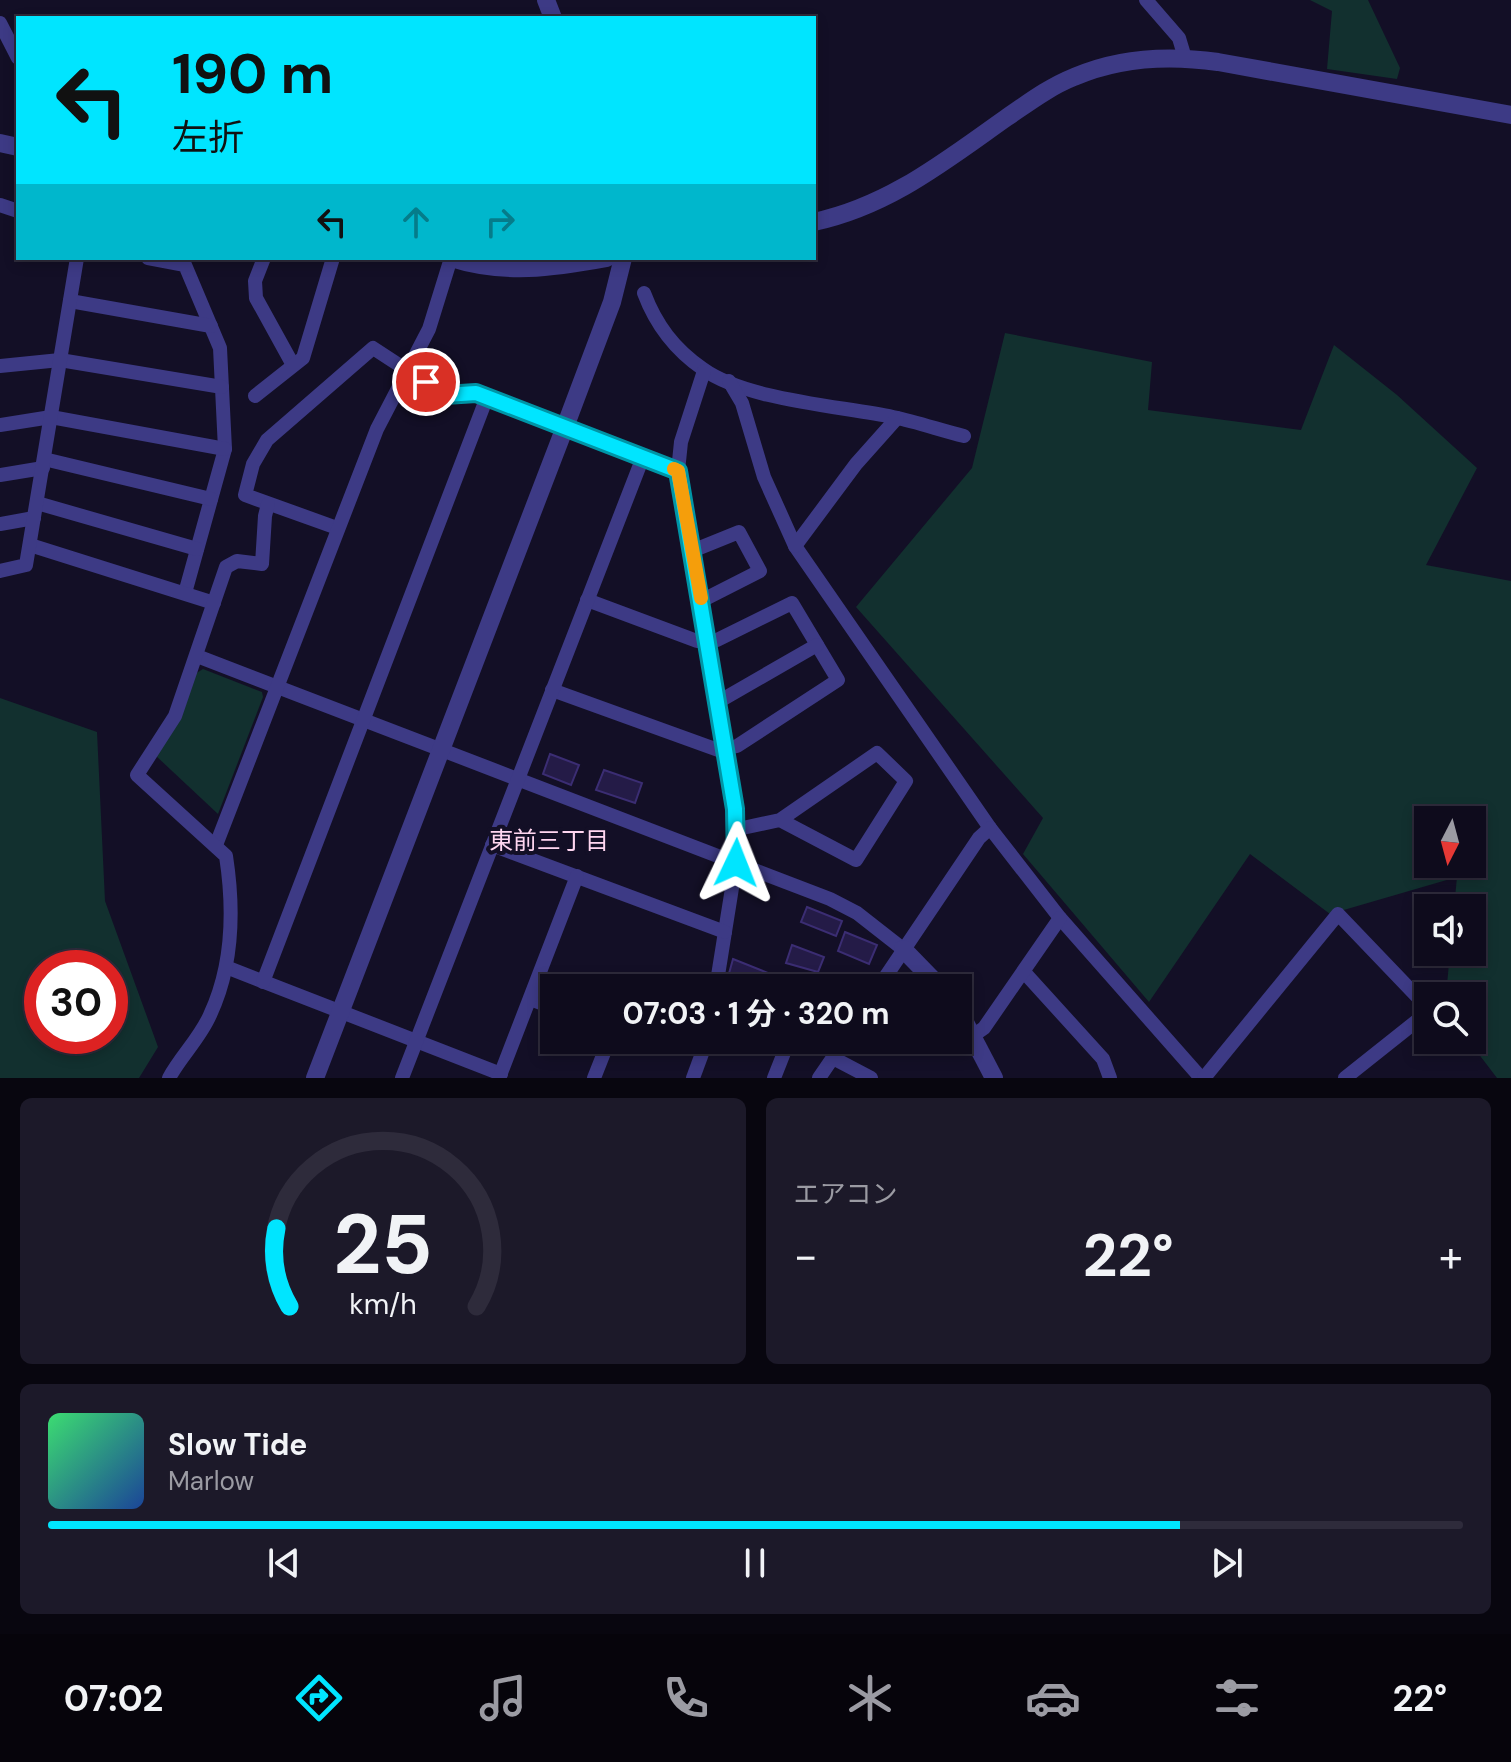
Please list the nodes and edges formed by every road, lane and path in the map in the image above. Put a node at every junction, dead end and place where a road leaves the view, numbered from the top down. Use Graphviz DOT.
graph roads {
  1 [pos="1146,0"];
  2 [pos="0,23"];
  3 [pos="16,54"];
  4 [pos="1185,58"];
  5 [pos="1511,115"];
  6 [pos="816,222"];
  7 [pos="77,260"];
  8 [pos="159,260"];
  9 [pos="263,260"];
  10 [pos="332,260"];
  11 [pos="450,260"];
  12 [pos="459,260"];
  13 [pos="595,260"];
  14 [pos="622,260"];
  15 [pos="644,293"];
  16 [pos="70,301"];
  17 [pos="211,326"];
  18 [pos="60,360"];
  19 [pos="293,365"];
  20 [pos="0,366"];
  21 [pos="408,370"];
  22 [pos="704,371"];
  23 [pos="729,381"];
  24 [pos="222,387"];
  25 [pos="255,396"];
  26 [pos="487,397"];
  27 [pos="51,417"];
  28 [pos="897,418"];
  29 [pos="0,425"];
  30 [pos="565,427"];
  31 [pos="964,436"];
  32 [pos="225,449"];
  33 [pos="643,457"];
  34 [pos="43,463"];
  35 [pos="678,471"];
  36 [pos="0,475"];
  37 [pos="211,499"];
  38 [pos="268,504"];
  39 [pos="36,510"];
  40 [pos="0,524"];
  41 [pos="337,528"];
  42 [pos="30,545"];
  43 [pos="795,546"];
  44 [pos="197,549"];
  45 [pos="692,551"];
  46 [pos="0,571"];
  47 [pos="185,593"];
  48 [pos="587,600"];
  49 [pos="701,601"];
  50 [pos="214,603"];
  51 [pos="708,640"];
  52 [pos="817,645"];
  53 [pos="197,656"];
  54 [pos="276,686"];
  55 [pos="552,690"];
  56 [pos="718,702"];
  57 [pos="364,720"];
  58 [pos="441,749"];
  59 [pos="726,750"];
  60 [pos="518,778"];
  61 [pos="780,820"];
  62 [pos="990,828"];
  63 [pos="738,829"];
  64 [pos="216,845"];
  65 [pos="492,845"];
  66 [pos="736,863"];
  67 [pos="577,876"];
  68 [pos="1060,918"];
  69 [pos="725,932"];
  70 [pos="903,949"];
  71 [pos="226,967"];
  72 [pos="1024,972"];
  73 [pos="718,974"];
  74 [pos="887,974"];
  75 [pos="927,974"];
  76 [pos="263,982"];
  77 [pos="1414,995"];
  78 [pos="530,999"];
  79 [pos="540,1003"];
  80 [pos="340,1012"];
  81 [pos="1414,1021"];
  82 [pos="972,1032"];
  83 [pos="974,1035"];
  84 [pos="416,1041"];
  85 [pos="603,1054"];
  86 [pos="702,1054"];
  87 [pos="783,1054"];
  88 [pos="836,1054"];
  89 [pos="833,1058"];
  90 [pos="1187,1062"];
  91 [pos="500,1076"];
  92 [pos="169,1078"];
  93 [pos="315,1078"];
  94 [pos="402,1078"];
  95 [pos="594,1078"];
  96 [pos="693,1078"];
  97 [pos="774,1078"];
  98 [pos="819,1078"];
  99 [pos="871,1078"];
  100 [pos="994,1078"];
  101 [pos="1110,1078"];
  102 [pos="1180,1078"];
  103 [pos="1202,1078"];
  104 [pos="1345,1078"];
  1 -- 4 [label="street"];
  2 -- 3 [label="street"];
  4 -- 5 [label="street"];
  4 -- 6 [label="street"];
  7 -- 16 [label="street"];
  8 -- 17 [label="street"];
  9 -- 19 [label="street"];
  10 -- 19 [label="street"];
  11 -- 21 [label="street"];
  12 -- 13 [label="street"];
  14 -- 30 [label="street"];
  15 -- 22 [label="street"];
  16 -- 17 [label="street"];
  16 -- 18 [label="street"];
  17 -- 24 [label="street"];
  18 -- 20 [label="street"];
  18 -- 24 [label="street"];
  18 -- 27 [label="street"];
  19 -- 25 [label="street"];
  21 -- 26 [label="street"];
  21 -- 38 [label="street"];
  21 -- 41 [label="street"];
  22 -- 23 [label="street"];
  22 -- 35 [label="street"];
  23 -- 28 [label="street"];
  23 -- 43 [label="street"];
  24 -- 32 [label="street"];
  26 -- 30 [label="street"];
  26 -- 57 [label="street"];
  27 -- 29 [label="street"];
  27 -- 32 [label="street"];
  27 -- 34 [label="street"];
  28 -- 31 [label="street"];
  28 -- 43 [label="street"];
  30 -- 33 [label="street"];
  30 -- 58 [label="street"];
  32 -- 37 [label="street"];
  33 -- 35 [label="street"];
  33 -- 48 [label="street"];
  34 -- 36 [label="street"];
  34 -- 37 [label="street"];
  34 -- 39 [label="street"];
  35 -- 45 [label="street"];
  37 -- 44 [label="street"];
  38 -- 41 [label="street"];
  38 -- 50 [label="street"];
  39 -- 40 [label="street"];
  39 -- 42 [label="street"];
  39 -- 44 [label="street"];
  41 -- 54 [label="street"];
  42 -- 46 [label="street"];
  42 -- 47 [label="street"];
  43 -- 62 [label="street"];
  44 -- 47 [label="street"];
  45 -- 49 [label="street"];
  45 -- 49 [label="street"];
  47 -- 50 [label="street"];
  48 -- 51 [label="street"];
  48 -- 55 [label="street"];
  49 -- 51 [label="street"];
  50 -- 53 [label="street"];
  51 -- 52 [label="street"];
  51 -- 56 [label="street"];
  52 -- 56 [label="street"];
  52 -- 59 [label="street"];
  53 -- 54 [label="street"];
  53 -- 64 [label="street"];
  54 -- 57 [label="street"];
  54 -- 64 [label="street"];
  55 -- 59 [label="street"];
  55 -- 60 [label="street"];
  56 -- 59 [label="street"];
  57 -- 58 [label="street"];
  57 -- 76 [label="street"];
  58 -- 60 [label="street"];
  58 -- 80 [label="street"];
  59 -- 63 [label="street"];
  60 -- 65 [label="street"];
  60 -- 66 [label="street"];
  61 -- 61 [label="street"];
  61 -- 63 [label="street"];
  62 -- 68 [label="street"];
  62 -- 70 [label="street"];
  63 -- 66 [label="street"];
  64 -- 71 [label="street"];
  65 -- 67 [label="street"];
  65 -- 84 [label="street"];
  66 -- 69 [label="street"];
  66 -- 70 [label="street"];
  67 -- 69 [label="street"];
  67 -- 78 [label="street"];
  68 -- 72 [label="street"];
  68 -- 90 [label="street"];
  69 -- 73 [label="street"];
  70 -- 74 [label="street"];
  70 -- 75 [label="street"];
  71 -- 76 [label="street"];
  71 -- 92 [label="street"];
  72 -- 83 [label="street"];
  72 -- 101 [label="street"];
  76 -- 80 [label="street"];
  77 -- 103 [label="street"];
  78 -- 79 [label="street"];
  78 -- 91 [label="street"];
  80 -- 84 [label="street"];
  80 -- 93 [label="street"];
  81 -- 104 [label="street"];
  82 -- 83 [label="street"];
  83 -- 100 [label="street"];
  84 -- 91 [label="street"];
  84 -- 94 [label="street"];
  85 -- 95 [label="street"];
  86 -- 96 [label="street"];
  87 -- 97 [label="street"];
  88 -- 89 [label="street"];
  89 -- 98 [label="street"];
  89 -- 99 [label="street"];
  90 -- 102 [label="street"];
  90 -- 103 [label="street"];
}
